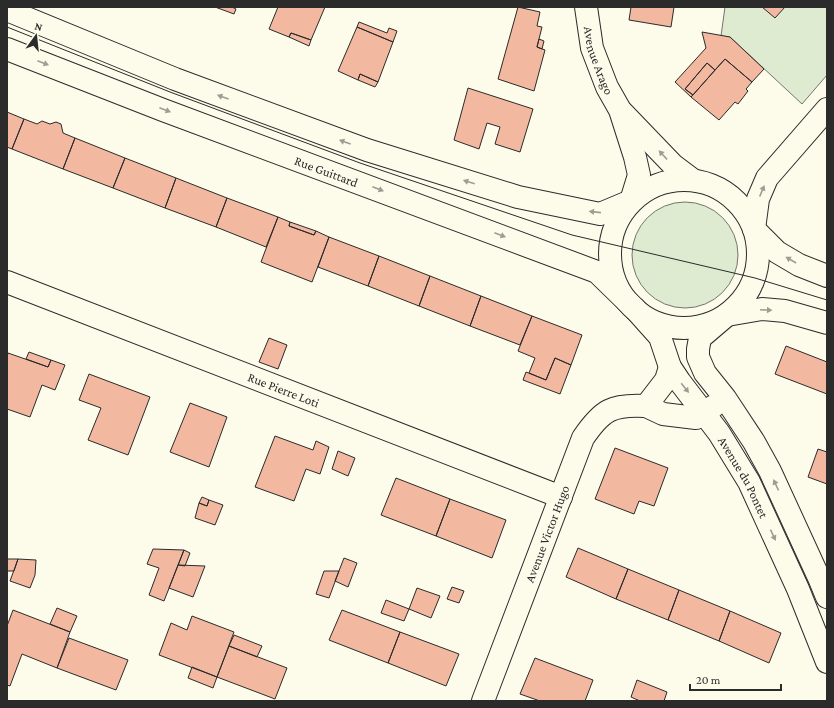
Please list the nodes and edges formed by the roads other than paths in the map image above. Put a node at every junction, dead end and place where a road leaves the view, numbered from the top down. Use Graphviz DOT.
graph roads {
  1 [pos="586,7"];
  2 [pos="7,10"];
  3 [pos="7,49"];
  4 [pos="827,109"];
  5 [pos="620,110"];
  6 [pos="693,180"];
  7 [pos="631,201"];
  8 [pos="754,229"];
  9 [pos="827,276"];
  10 [pos="7,282"];
  11 [pos="635,309"];
  12 [pos="727,315"];
  13 [pos="827,323"];
  14 [pos="670,367"];
  15 [pos="725,398"];
  16 [pos="646,406"];
  17 [pos="704,412"];
  18 [pos="561,497"];
  19 [pos="825,584"];
  20 [pos="798,589"];
  21 [pos="827,662"];
  22 [pos="483,701"];
  1 -- 5 [label="street, Avenue Arago"];
  7 -- 2 [label="street, one-way"];
  3 -- 11 [label="street, Rue Guittard, one-way"];
  8 -- 4 [label="street, one-way"];
  6 -- 5 [label="street, Avenue Arago, one-way"];
  5 -- 7 [label="street, Avenue Arago"];
  6 -- 7 [label="street"];
  6 -- 8 [label="street"];
  7 -- 11 [label="street"];
  9 -- 8 [label="street, one-way"];
  8 -- 12 [label="street, Avenue du Pontet"];
  10 -- 18 [label="street, Rue Pierre Loti"];
  11 -- 12 [label="street"];
  11 -- 14 [label="street, Avenue du Pontet"];
  12 -- 13 [label="street, one-way"];
  12 -- 15 [label="street, Avenue du Pontet"];
  14 -- 16 [label="street"];
  14 -- 17 [label="street, Avenue du Pontet, one-way"];
  15 -- 17 [label="street, Avenue Victor Hugo"];
  19 -- 15 [label="street, Avenue du Pontet, one-way"];
  16 -- 17 [label="street, Avenue Victor Hugo"];
  16 -- 18 [label="street, Avenue Victor Hugo"];
  17 -- 20 [label="street, Avenue du Pontet, one-way"];
  18 -- 22 [label="street, Avenue Victor Hugo"];
  19 -- 20 [label="street"];
  20 -- 21 [label="street, Avenue du Pontet"];
}
